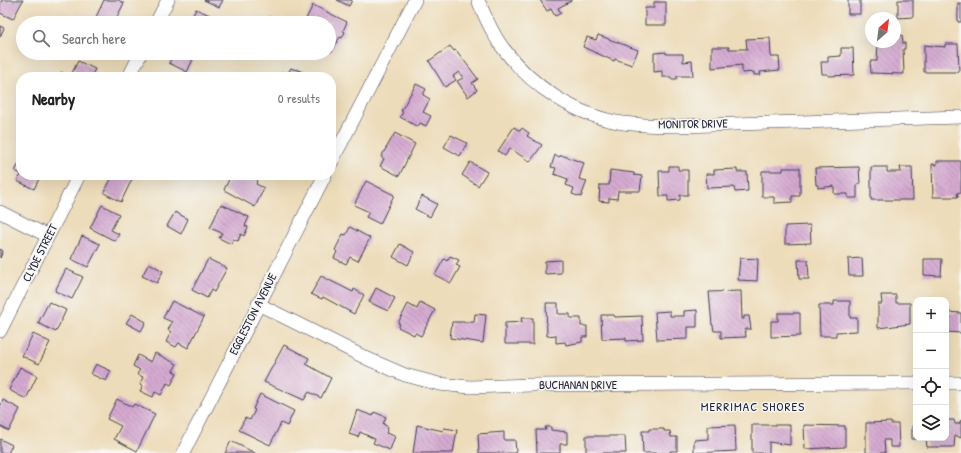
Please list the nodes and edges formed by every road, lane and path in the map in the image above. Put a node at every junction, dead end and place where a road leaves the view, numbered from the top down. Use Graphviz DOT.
graph roads {
  1 [pos="168,0"];
  2 [pos="415,0"];
  3 [pos="478,0"];
  4 [pos="160,16"];
  5 [pos="138,60"];
  6 [pos="132,72"];
  7 [pos="961,117"];
  8 [pos="336,153"];
  9 [pos="76,180"];
  10 [pos="322,180"];
  11 [pos="0,212"];
  12 [pos="48,236"];
  13 [pos="258,304"];
  14 [pos="0,331"];
  15 [pos="913,383"];
  16 [pos="949,383"];
  17 [pos="961,383"];
  18 [pos="183,453"];
  1 -- 4 [label="street"];
  2 -- 8 [label="street"];
  3 -- 7 [label="street, MONITOR DRIVE"];
  5 -- 6 [label="street"];
  9 -- 12 [label="street, CLYDE STREET"];
  10 -- 13 [label="street, EGGLESTON AVENUE"];
  11 -- 12 [label="street"];
  12 -- 14 [label="street, CLYDE STREET"];
  13 -- 15 [label="street, BUCHANAN DRIVE"];
  13 -- 18 [label="street, EGGLESTON AVENUE"];
  16 -- 17 [label="street"];
}
